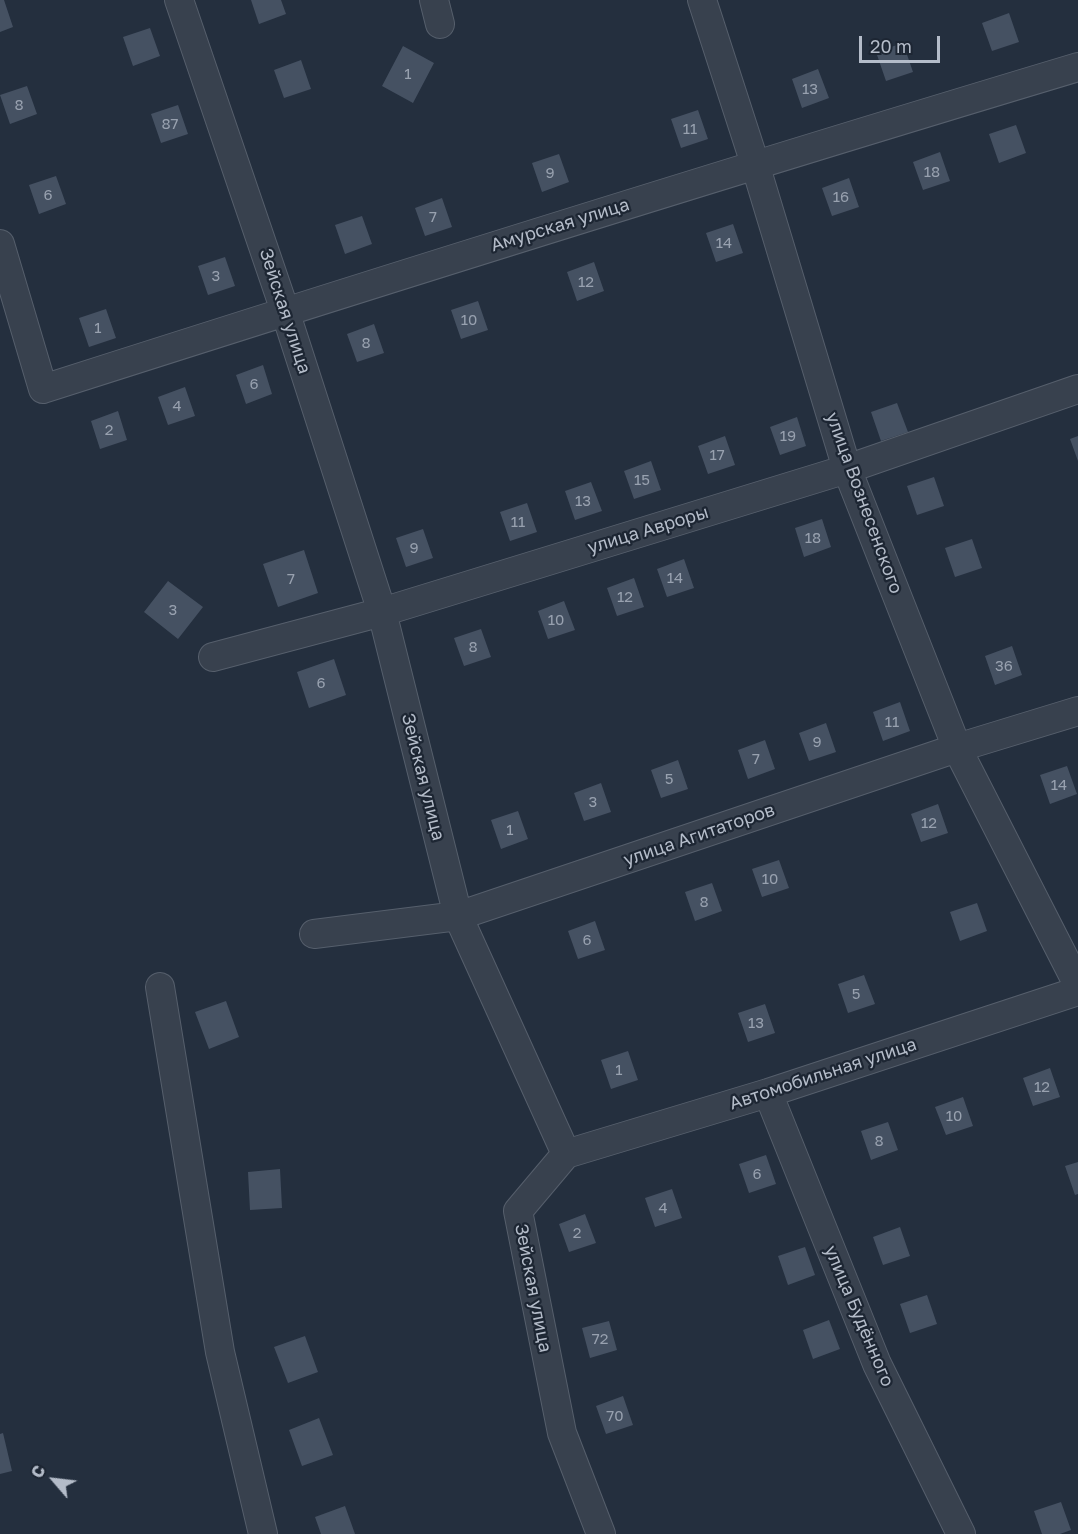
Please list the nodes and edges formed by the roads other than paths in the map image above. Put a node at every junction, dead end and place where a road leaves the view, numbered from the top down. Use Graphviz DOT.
graph roads {
  1 [pos="179,0"];
  2 [pos="702,0"];
  3 [pos="1078,67"];
  4 [pos="755,164"];
  5 [pos="0,244"];
  6 [pos="285,311"];
  7 [pos="1078,389"];
  8 [pos="847,469"];
  9 [pos="382,612"];
  10 [pos="213,657"];
  11 [pos="1078,711"];
  12 [pos="957,748"];
  13 [pos="458,916"];
  14 [pos="314,934"];
  15 [pos="1078,986"];
  16 [pos="160,987"];
  17 [pos="1078,991"];
  18 [pos="768,1093"];
  19 [pos="566,1154"];
  20 [pos="262,1534"];
  21 [pos="601,1534"];
  22 [pos="961,1534"];
  1 -- 6 [label="street, Зейская улица"];
  2 -- 4 [label="street, улица Вознесенского"];
  3 -- 4 [label="street, Амурская улица"];
  4 -- 6 [label="street, Амурская улица"];
  4 -- 8 [label="street, улица Вознесенского"];
  5 -- 6 [label="street, Амурская улица"];
  6 -- 9 [label="street, Зейская улица"];
  7 -- 8 [label="street, улица Авроры"];
  8 -- 9 [label="street, улица Авроры"];
  8 -- 12 [label="street, улица Вознесенского"];
  9 -- 10 [label="street, улица Авроры"];
  9 -- 13 [label="street, Зейская улица"];
  11 -- 12 [label="street, улица Агитаторов"];
  12 -- 13 [label="street, улица Агитаторов"];
  12 -- 15 [label="street, улица Вознесенского"];
  13 -- 14 [label="street, улица Агитаторов"];
  13 -- 19 [label="street, Зейская улица"];
  16 -- 20 [label="street"];
  17 -- 18 [label="street, Автомобильная улица"];
  18 -- 19 [label="street, Автомобильная улица"];
  18 -- 22 [label="street, улица Будённого"];
  19 -- 21 [label="street, Зейская улица"];
}
